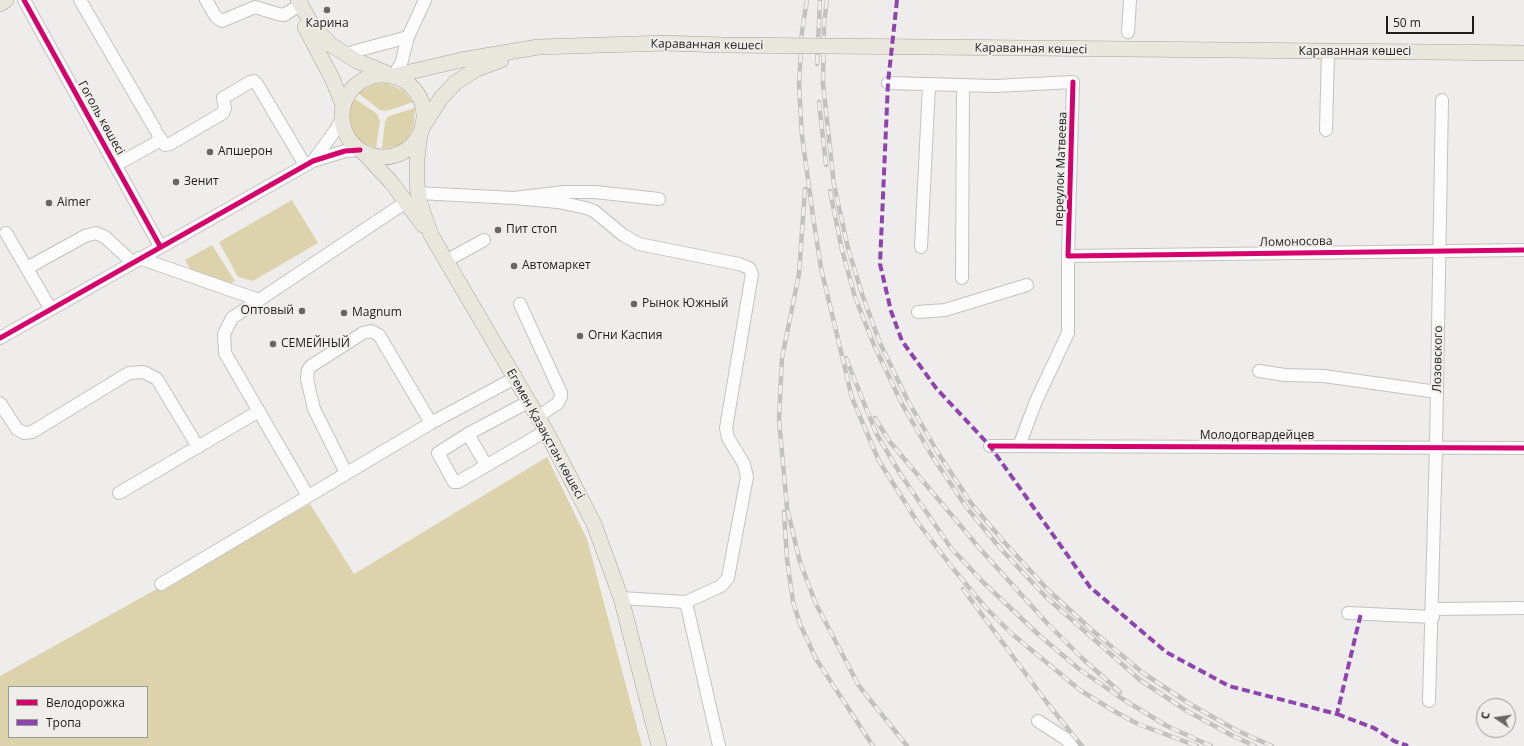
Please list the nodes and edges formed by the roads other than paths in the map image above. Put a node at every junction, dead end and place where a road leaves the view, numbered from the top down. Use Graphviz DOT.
graph roads {
  1 [pos="6,0"];
  2 [pos="24,0"];
  3 [pos="80,0"];
  4 [pos="206,0"];
  5 [pos="425,0"];
  6 [pos="1130,0"];
  7 [pos="294,3"];
  8 [pos="0,4"];
  9 [pos="1128,32"];
  10 [pos="408,37"];
  11 [pos="538,47"];
  12 [pos="1328,52"];
  13 [pos="345,54"];
  14 [pos="1524,54"];
  15 [pos="399,77"];
  16 [pos="888,83"];
  17 [pos="929,85"];
  18 [pos="963,86"];
  19 [pos="1442,100"];
  20 [pos="342,111"];
  21 [pos="1326,130"];
  22 [pos="421,131"];
  23 [pos="158,135"];
  24 [pos="362,151"];
  25 [pos="309,163"];
  26 [pos="116,165"];
  27 [pos="412,198"];
  28 [pos="514,198"];
  29 [pos="659,199"];
  30 [pos="6,233"];
  31 [pos="484,240"];
  32 [pos="160,246"];
  33 [pos="921,247"];
  34 [pos="1440,250"];
  35 [pos="1524,250"];
  36 [pos="1068,256"];
  37 [pos="135,260"];
  38 [pos="446,261"];
  39 [pos="27,268"];
  40 [pos="962,278"];
  41 [pos="1027,285"];
  42 [pos="259,300"];
  43 [pos="520,304"];
  44 [pos="50,308"];
  45 [pos="918,312"];
  46 [pos="0,338"];
  47 [pos="1259,370"];
  48 [pos="515,378"];
  49 [pos="1437,392"];
  50 [pos="528,402"];
  51 [pos="0,403"];
  52 [pos="259,411"];
  53 [pos="537,417"];
  54 [pos="431,423"];
  55 [pos="546,432"];
  56 [pos="468,434"];
  57 [pos="990,446"];
  58 [pos="1019,446"];
  59 [pos="1436,446"];
  60 [pos="198,447"];
  61 [pos="1524,448"];
  62 [pos="486,465"];
  63 [pos="346,473"];
  64 [pos="119,493"];
  65 [pos="308,496"];
  66 [pos="161,584"];
  67 [pos="621,598"];
  68 [pos="686,602"];
  69 [pos="1524,608"];
  70 [pos="1348,613"];
  71 [pos="1433,613"];
  72 [pos="1429,701"];
  73 [pos="1038,721"];
  74 [pos="659,746"];
  75 [pos="720,746"];
  76 [pos="1072,746"];
  1 -- 8 [label="main road"];
  2 -- 26 [label="street, Гоголь көшесі"];
  3 -- 23 [label="street"];
  4 -- 7 [label="street"];
  5 -- 10 [label="street"];
  6 -- 9 [label="street"];
  7 -- 13 [label="main road"];
  7 -- 20 [label="main road"];
  10 -- 13 [label="street"];
  10 -- 15 [label="street"];
  11 -- 12 [label="main road, Караванная көшесі, bridge"];
  11 -- 15 [label="main road, Караванная көшесі"];
  11 -- 22 [label="main road, Караванная көшесі"];
  12 -- 14 [label="main road, Караванная көшесі"];
  12 -- 21 [label="street"];
  13 -- 15 [label="main road"];
  15 -- 20 [label="main road"];
  15 -- 22 [label="main road"];
  16 -- 17 [label="street"];
  17 -- 18 [label="street"];
  17 -- 33 [label="street"];
  18 -- 36 [label="street, переулок Матвеева"];
  18 -- 40 [label="street"];
  19 -- 34 [label="street, Лозовского"];
  20 -- 24 [label="main road"];
  20 -- 25 [label="street"];
  22 -- 24 [label="main road"];
  22 -- 27 [label="main road, Егемен Қазақстан көшесі"];
  23 -- 25 [label="street"];
  23 -- 26 [label="street"];
  24 -- 25 [label="street"];
  24 -- 27 [label="main road, Егемен Қазақстан көшесі"];
  25 -- 32 [label="street"];
  26 -- 32 [label="street, Гоголь көшесі"];
  27 -- 28 [label="street"];
  27 -- 38 [label="main road, Егемен Қазақстан көшесі"];
  27 -- 42 [label="street"];
  28 -- 29 [label="street"];
  28 -- 68 [label="street"];
  30 -- 39 [label="street"];
  31 -- 38 [label="street"];
  32 -- 37 [label="street"];
  34 -- 35 [label="street, Ломоносова"];
  34 -- 36 [label="street, Ломоносова"];
  34 -- 49 [label="street, Лозовского"];
  36 -- 58 [label="street, переулок Матвеева"];
  37 -- 39 [label="street"];
  37 -- 42 [label="street"];
  37 -- 44 [label="street"];
  38 -- 48 [label="main road, Егемен Қазақстан көшесі"];
  39 -- 44 [label="street"];
  41 -- 45 [label="street"];
  42 -- 52 [label="street"];
  43 -- 53 [label="street"];
  44 -- 46 [label="street"];
  47 -- 49 [label="street"];
  48 -- 50 [label="main road, Егемен Қазақстан көшесі"];
  48 -- 54 [label="street"];
  49 -- 59 [label="street, Лозовского"];
  50 -- 53 [label="main road, Егемен Қазақстан көшесі"];
  50 -- 56 [label="street"];
  51 -- 60 [label="street"];
  52 -- 60 [label="street"];
  52 -- 65 [label="street"];
  53 -- 55 [label="main road, Егемен Қазақстан көшесі"];
  54 -- 63 [label="street"];
  54 -- 63 [label="street"];
  55 -- 62 [label="street"];
  55 -- 67 [label="main road, Егемен Қазақстан көшесі"];
  56 -- 62 [label="street"];
  56 -- 62 [label="street"];
  57 -- 58 [label="street, Молодогвардейцев"];
  58 -- 59 [label="street, Молодогвардейцев"];
  59 -- 61 [label="street, Молодогвардейцев"];
  59 -- 71 [label="street, Лозовского"];
  60 -- 64 [label="street"];
  63 -- 65 [label="street"];
  65 -- 66 [label="street"];
  67 -- 68 [label="street"];
  67 -- 74 [label="main road, Егемен Қазақстан көшесі"];
  68 -- 75 [label="street"];
  69 -- 71 [label="street"];
  70 -- 71 [label="street"];
  71 -- 72 [label="street, Лозовского"];
  73 -- 76 [label="street"];
}
